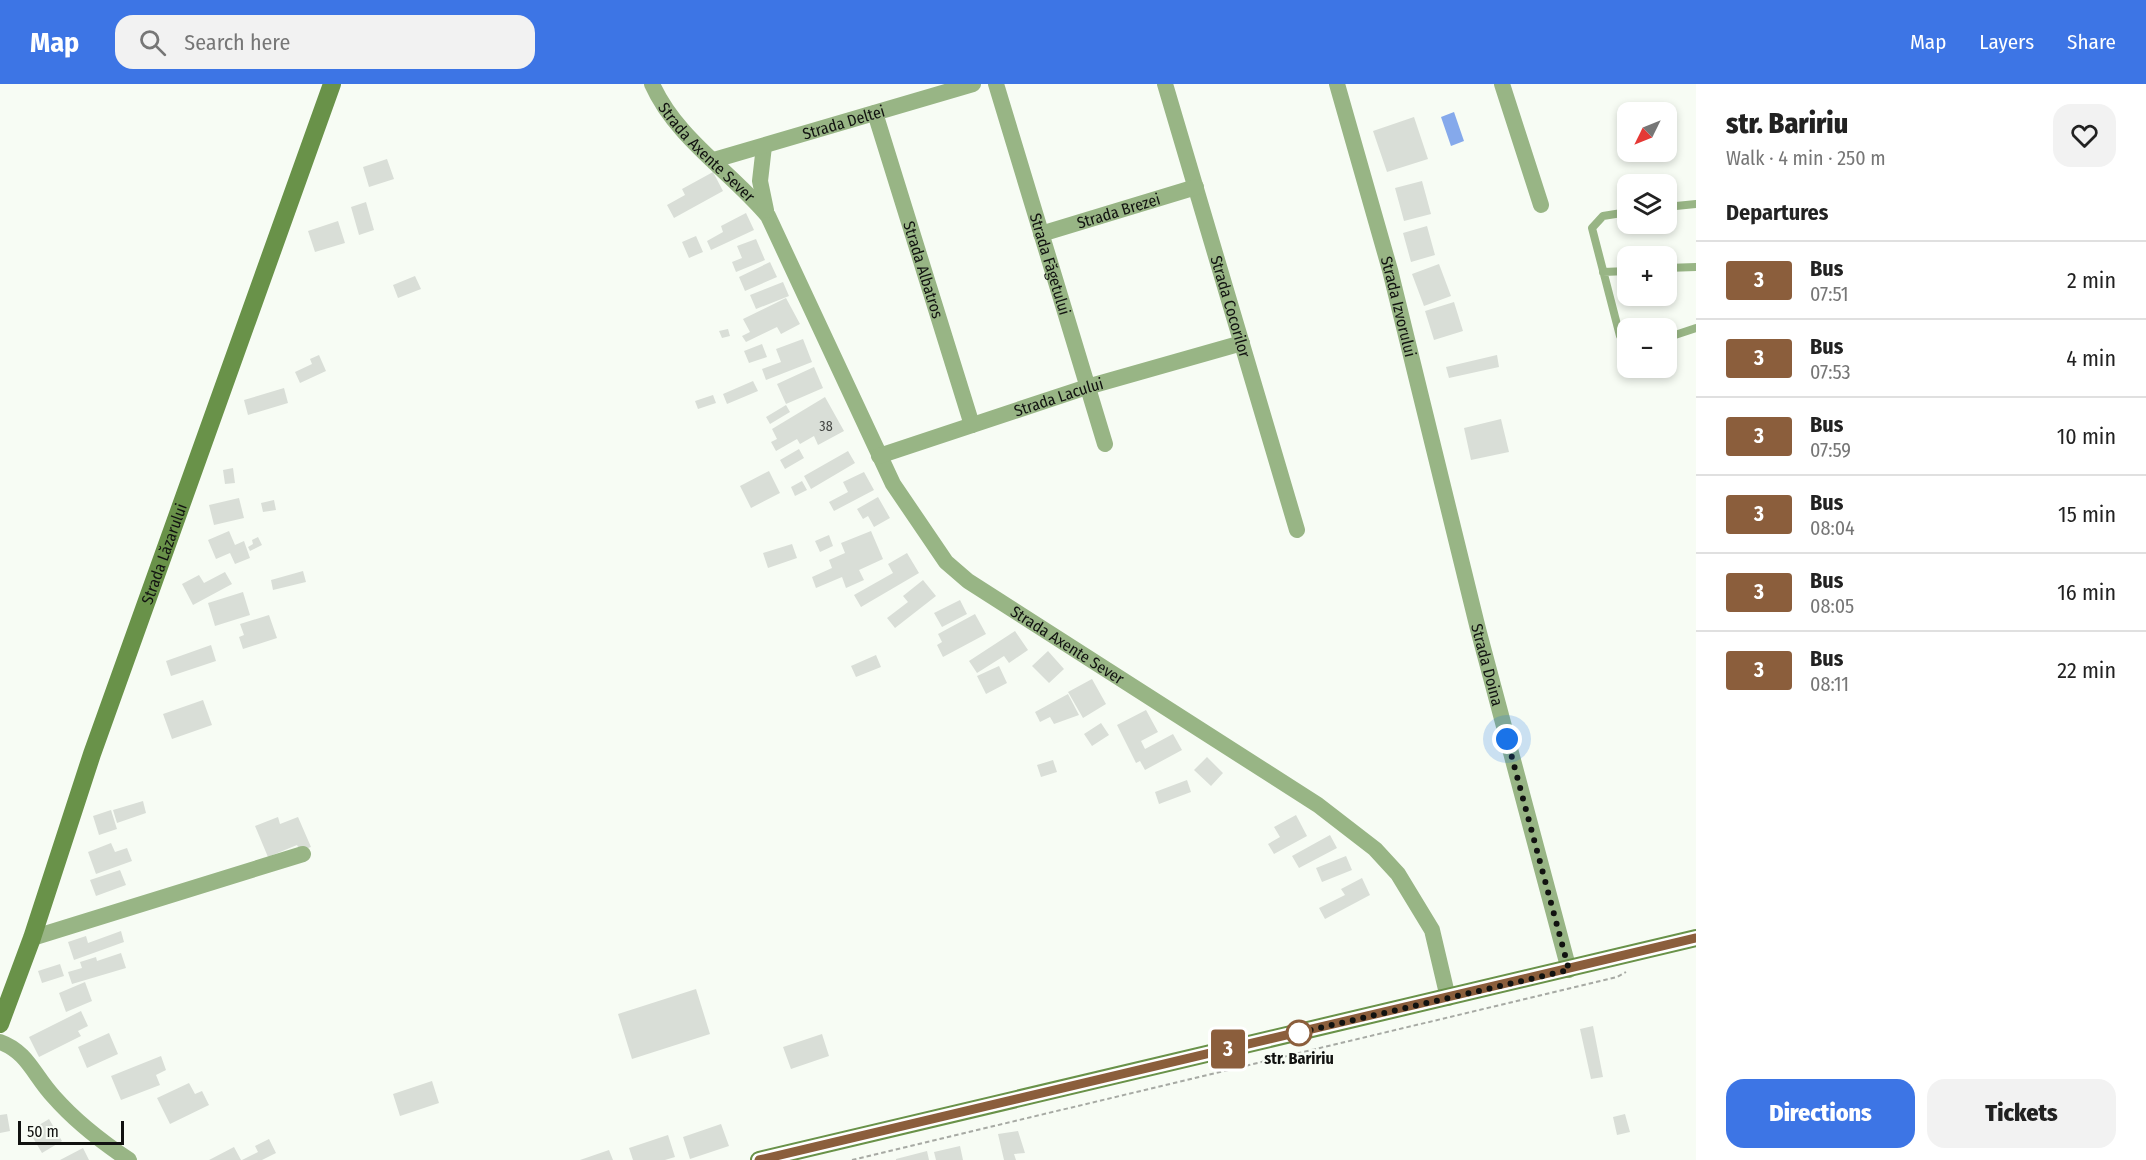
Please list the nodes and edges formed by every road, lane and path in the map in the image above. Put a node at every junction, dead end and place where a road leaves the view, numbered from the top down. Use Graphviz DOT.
graph roads {
  1 [pos="332,84"];
  2 [pos="652,84"];
  3 [pos="974,84"];
  4 [pos="996,84"];
  5 [pos="1165,84"];
  6 [pos="1337,84"];
  7 [pos="1502,84"];
  8 [pos="875,113"];
  9 [pos="764,146"];
  10 [pos="714,160"];
  11 [pos="1196,187"];
  12 [pos="1696,204"];
  13 [pos="1541,205"];
  14 [pos="1677,206"];
  15 [pos="1617,214"];
  16 [pos="768,216"];
  17 [pos="1041,234"];
  18 [pos="1696,267"];
  19 [pos="1677,268"];
  20 [pos="1617,271"];
  21 [pos="1603,272"];
  22 [pos="1617,325"];
  23 [pos="1696,328"];
  24 [pos="1677,334"];
  25 [pos="1242,343"];
  26 [pos="1087,387"];
  27 [pos="972,425"];
  28 [pos="1105,444"];
  29 [pos="879,456"];
  30 [pos="1297,530"];
  31 [pos="1456,531"];
  32 [pos="303,854"];
  33 [pos="1696,938"];
  34 [pos="32,939"];
  35 [pos="1569,970"];
  36 [pos="1623,975"];
  37 [pos="1448,998"];
  38 [pos="0,1024"];
  39 [pos="0,1042"];
  40 [pos="129,1160"];
  41 [pos="759,1160"];
  42 [pos="852,1160"];
  1 -- 34 [label="street, Strada Lăzarului"];
  2 -- 10 [label="street, Strada Axente Sever"];
  3 -- 8 [label="street, Strada Deltei"];
  4 -- 17 [label="street, Strada Făgetului"];
  5 -- 11 [label="street, Strada Cocorilor"];
  6 -- 31 [label="street, Strada Izvorului"];
  7 -- 13 [label="street"];
  8 -- 9 [label="street, Strada Deltei"];
  8 -- 27 [label="street, Strada Albatros"];
  9 -- 10 [label="street, Strada Deltei"];
  9 -- 16 [label="street, Strada Axente Sever"];
  10 -- 16 [label="street, Strada Axente Sever"];
  11 -- 17 [label="street, Strada Brezei"];
  11 -- 25 [label="street, Strada Cocorilor"];
  12 -- 14 [label="lane"];
  15 -- 21 [label="lane"];
  16 -- 29 [label="street, Strada Axente Sever"];
  17 -- 26 [label="street, Strada Făgetului"];
  18 -- 19 [label="lane"];
  20 -- 21 [label="lane"];
  21 -- 22 [label="lane"];
  23 -- 24 [label="lane"];
  25 -- 26 [label="street, Strada Lacului"];
  25 -- 30 [label="street, Strada Cocorilor"];
  26 -- 27 [label="street, Strada Lacului"];
  26 -- 28 [label="street, Strada Făgetului"];
  27 -- 29 [label="street, Strada Lacului"];
  29 -- 37 [label="street, Strada Axente Sever"];
  31 -- 35 [label="street, Strada Doina"];
  32 -- 34 [label="street"];
  33 -- 35 [label="street"];
  34 -- 38 [label="street, Strada Lăzarului"];
  35 -- 37 [label="street"];
  36 -- 42 [label="path"];
  37 -- 41 [label="street"];
  39 -- 40 [label="street"];
}
